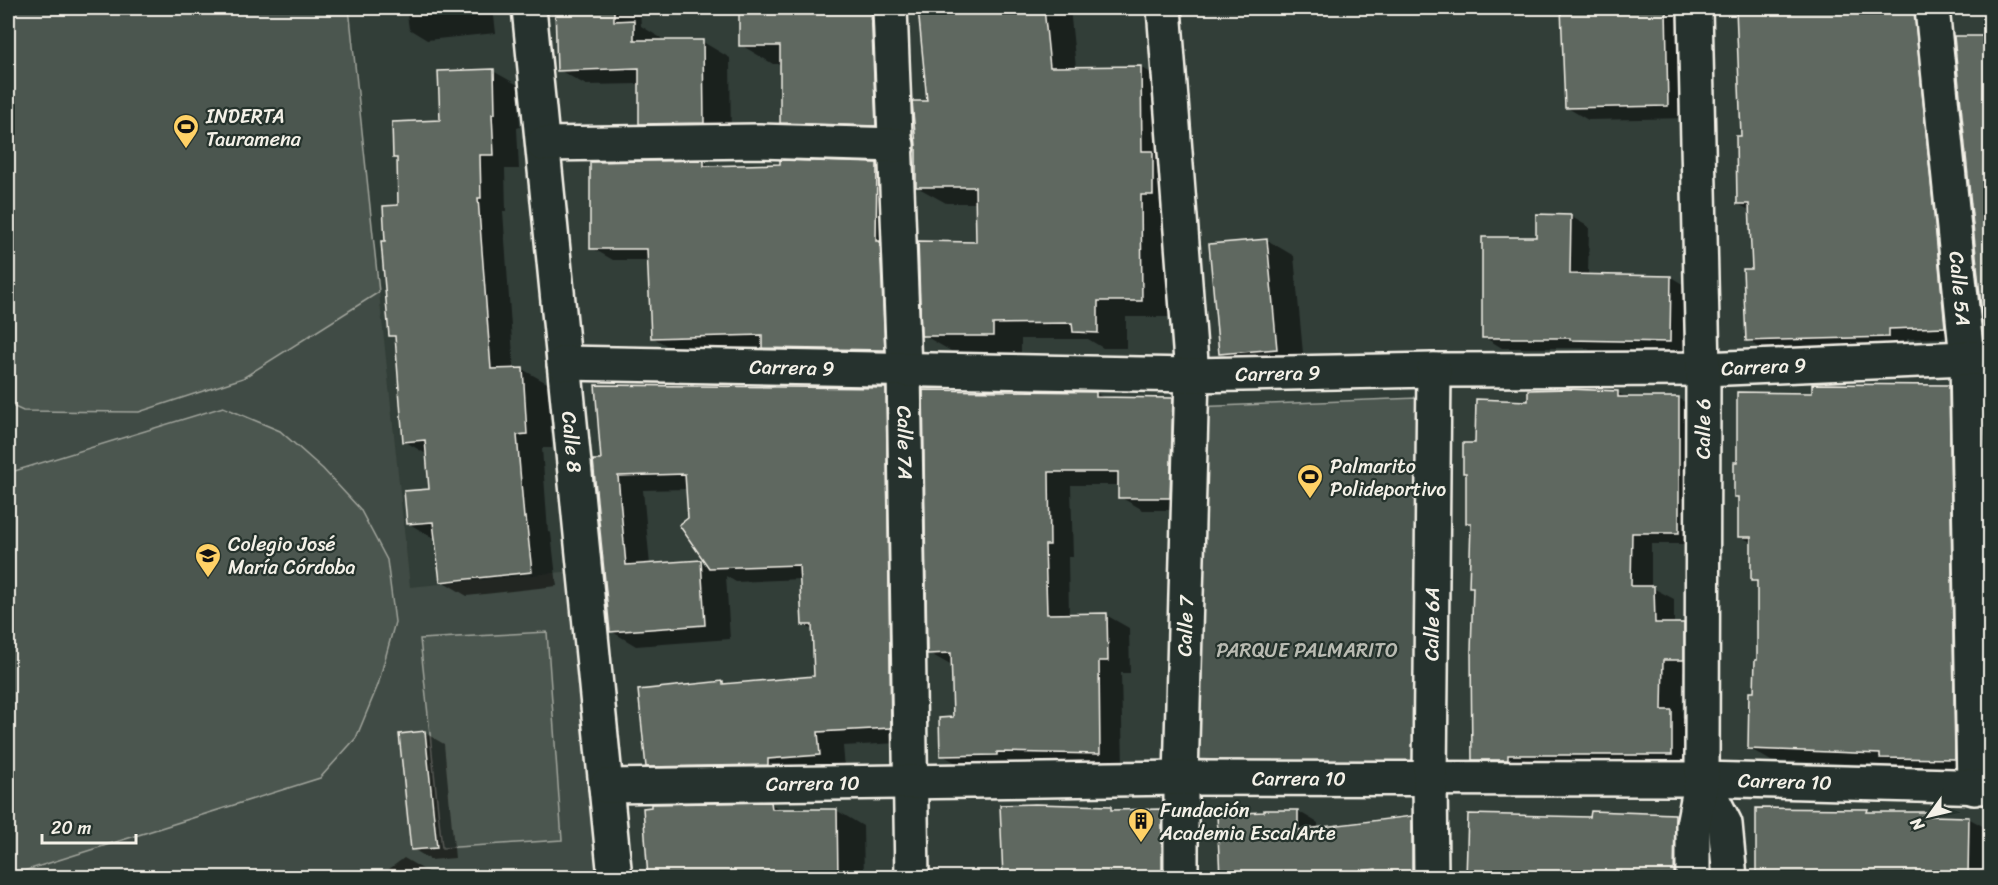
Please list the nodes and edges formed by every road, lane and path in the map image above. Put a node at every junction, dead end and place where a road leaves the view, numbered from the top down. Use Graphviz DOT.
graph roads {
  1 [pos="529,8"];
  2 [pos="890,8"];
  3 [pos="1164,8"];
  4 [pos="1695,8"];
  5 [pos="1932,8"];
  6 [pos="543,144"];
  7 [pos="897,145"];
  8 [pos="1979,358"];
  9 [pos="564,363"];
  10 [pos="904,369"];
  11 [pos="1703,369"];
  12 [pos="1434,370"];
  13 [pos="1192,375"];
  14 [pos="1181,778"];
  15 [pos="1430,779"];
  16 [pos="1702,779"];
  17 [pos="911,782"];
  18 [pos="606,786"];
  19 [pos="1982,787"];
  20 [pos="615,878"];
  21 [pos="912,878"];
  22 [pos="1181,878"];
  23 [pos="1431,878"];
  24 [pos="1693,878"];
  25 [pos="1730,878"];
  1 -- 6 [label="street, Calle 8"];
  2 -- 7 [label="street, Calle 7A"];
  3 -- 13 [label="street, Calle 7"];
  4 -- 11 [label="street, Calle 6"];
  5 -- 8 [label="street, Calle 5A"];
  6 -- 7 [label="street"];
  6 -- 9 [label="street, Calle 8"];
  7 -- 10 [label="street, Calle 7A"];
  8 -- 11 [label="street, Carrera 9"];
  8 -- 19 [label="street, Calle 5A"];
  9 -- 10 [label="street, Carrera 9"];
  9 -- 18 [label="street, Calle 8"];
  10 -- 13 [label="street, Carrera 9"];
  10 -- 17 [label="street, Calle 7A"];
  11 -- 12 [label="street, Carrera 9"];
  11 -- 16 [label="street, Calle 6"];
  12 -- 13 [label="street, Carrera 9"];
  12 -- 15 [label="street, Calle 6A"];
  13 -- 14 [label="street, Calle 7"];
  14 -- 15 [label="street, Carrera 10"];
  14 -- 17 [label="street, Carrera 10"];
  14 -- 22 [label="street, Calle 7"];
  15 -- 16 [label="street, Carrera 10"];
  15 -- 23 [label="street, Calle 6A"];
  16 -- 19 [label="street, Carrera 10"];
  16 -- 24 [label="street, Calle 6"];
  16 -- 25 [label="street, Calle 6"];
  17 -- 18 [label="street, Carrera 10"];
  17 -- 21 [label="street, Calle 7A"];
  18 -- 20 [label="street, Calle 8"];
}
